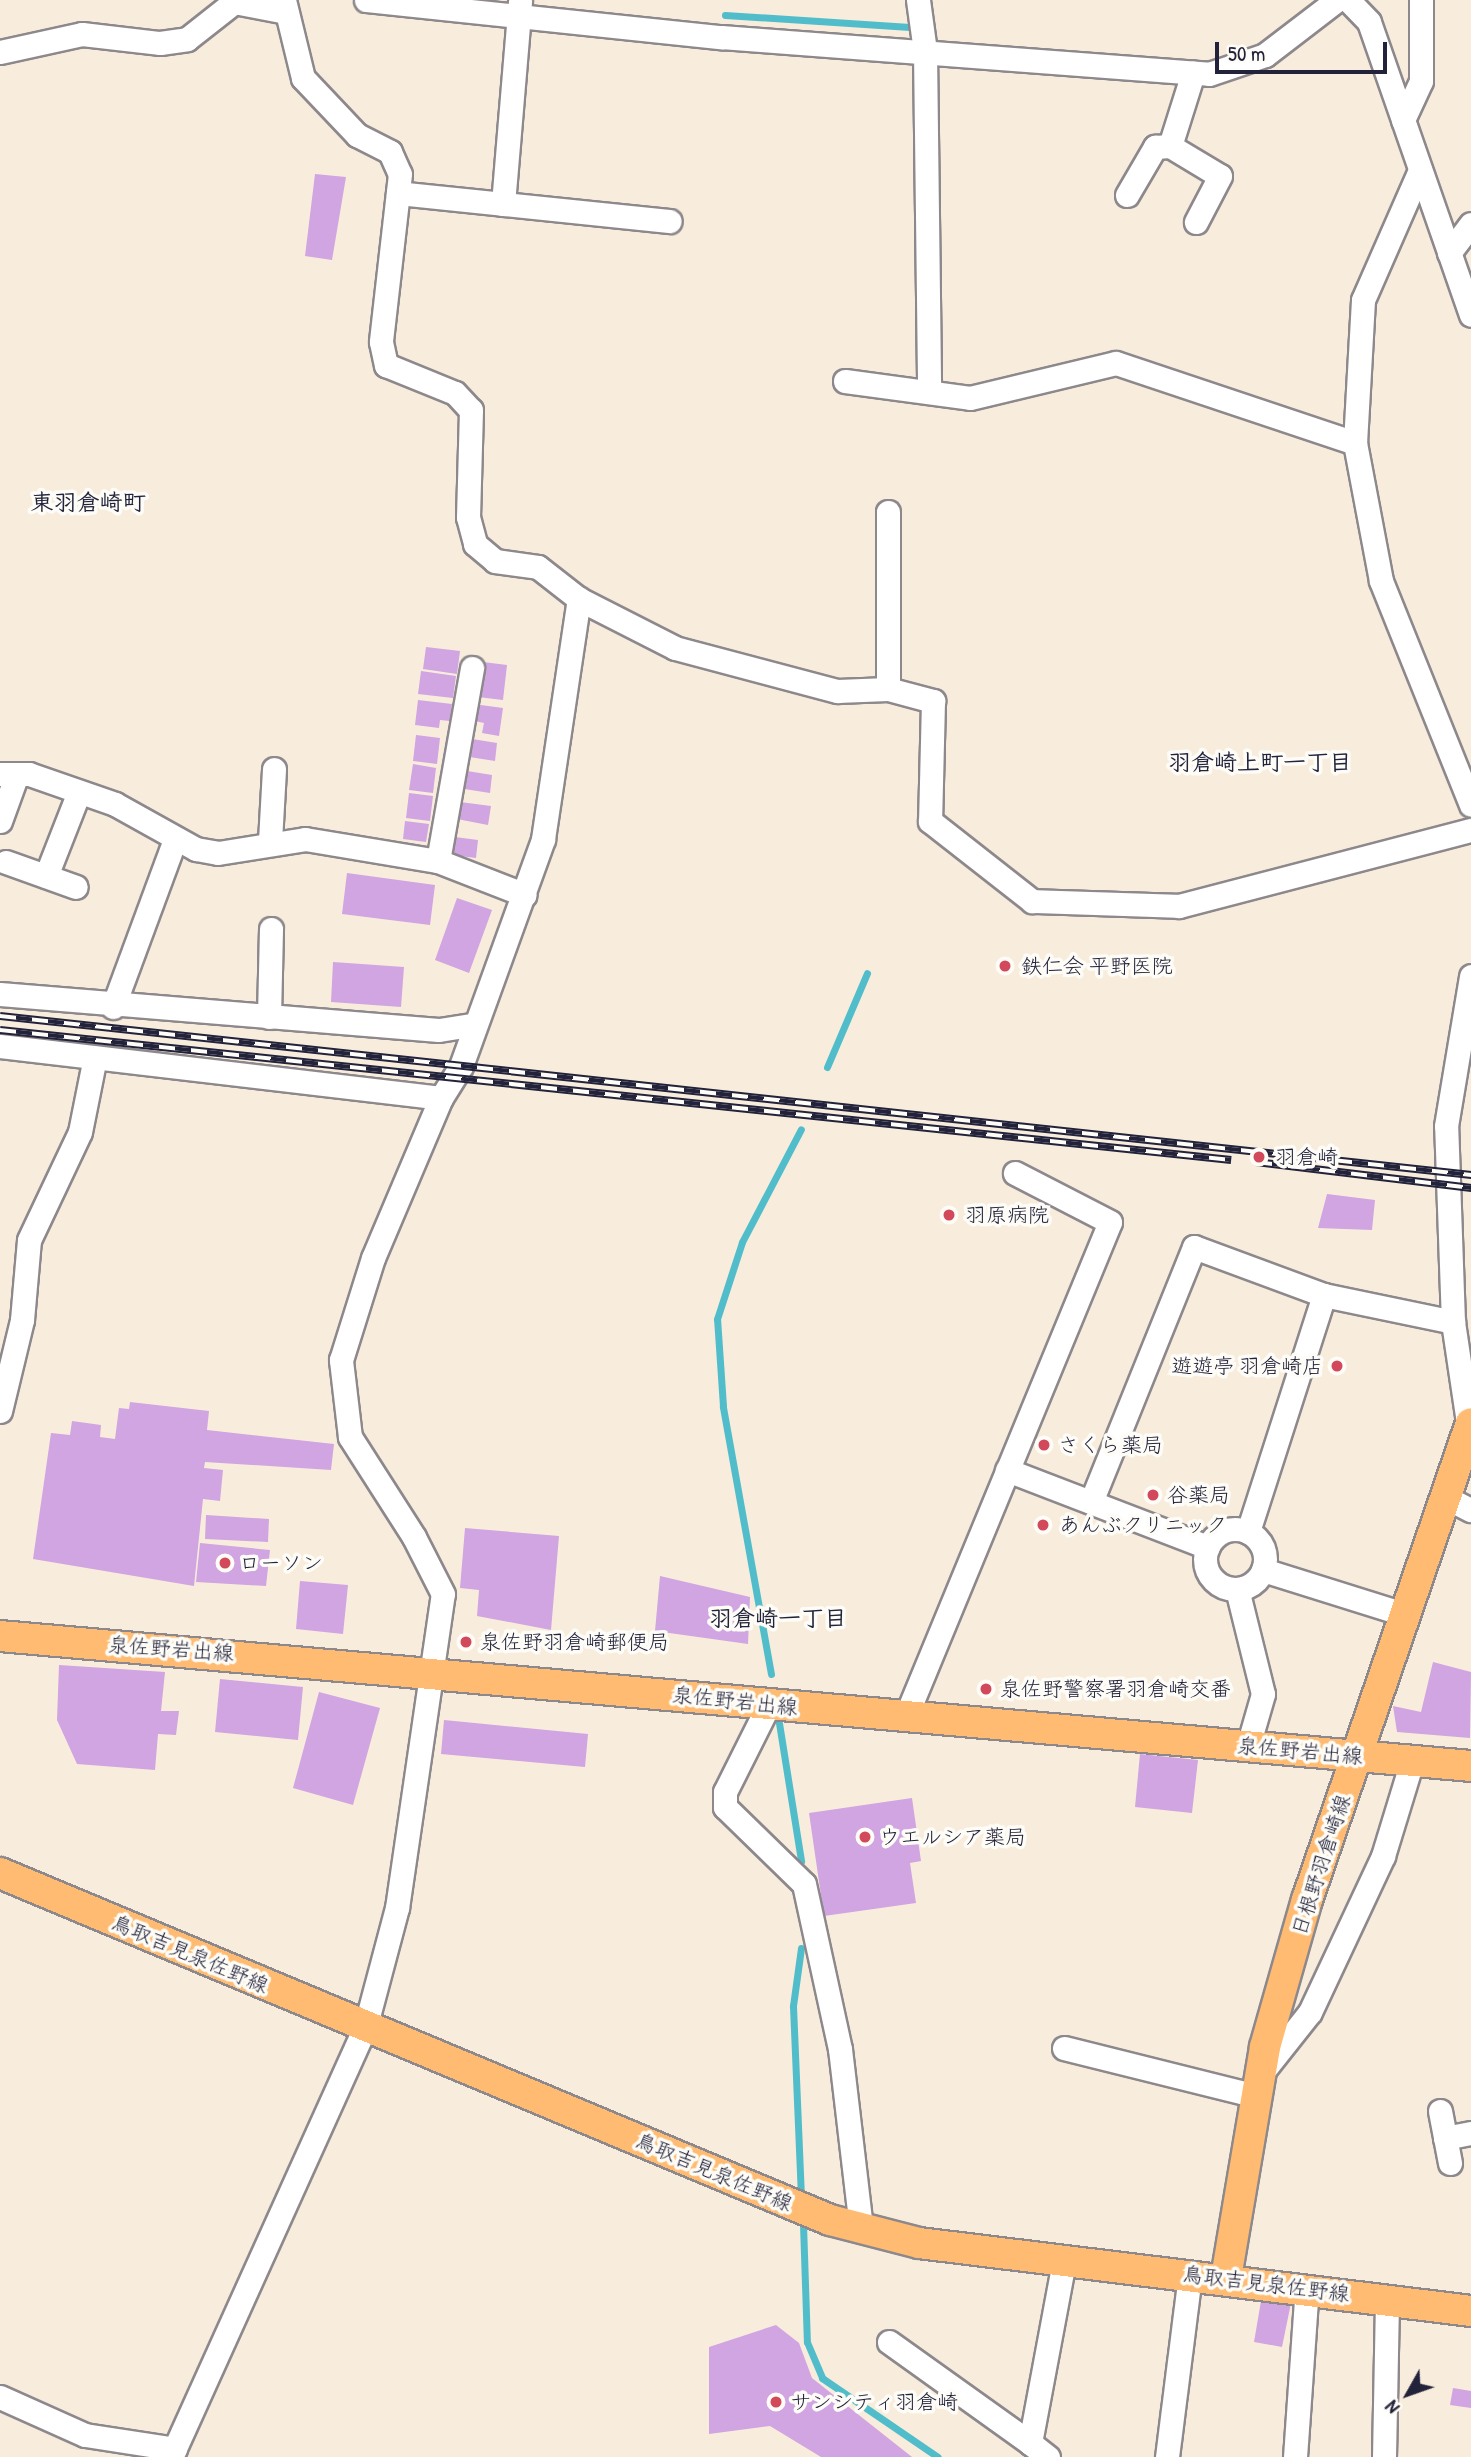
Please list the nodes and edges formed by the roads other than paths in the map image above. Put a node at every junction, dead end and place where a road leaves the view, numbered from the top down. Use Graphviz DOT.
graph roads {
  1 [pos="366,0"];
  2 [pos="918,0"];
  3 [pos="1337,0"];
  4 [pos="1349,0"];
  5 [pos="1421,0"];
  6 [pos="285,6"];
  7 [pos="520,8"];
  8 [pos="925,51"];
  9 [pos="0,52"];
  10 [pos="1193,73"];
  11 [pos="1403,120"];
  12 [pos="1170,146"];
  13 [pos="1420,170"];
  14 [pos="398,193"];
  15 [pos="1127,195"];
  16 [pos="503,204"];
  17 [pos="670,221"];
  18 [pos="1196,222"];
  19 [pos="1471,224"];
  20 [pos="1449,253"];
  21 [pos="1471,315"];
  22 [pos="845,382"];
  23 [pos="929,391"];
  24 [pos="1354,443"];
  25 [pos="888,512"];
  26 [pos="579,599"];
  27 [pos="472,668"];
  28 [pos="888,689"];
  29 [pos="274,769"];
  30 [pos="5,772"];
  31 [pos="79,792"];
  32 [pos="1471,805"];
  33 [pos="0,821"];
  34 [pos="1471,830"];
  35 [pos="175,839"];
  36 [pos="270,841"];
  37 [pos="438,861"];
  38 [pos="6,862"];
  39 [pos="46,876"];
  40 [pos="76,887"];
  41 [pos="526,895"];
  42 [pos="271,929"];
  43 [pos="1471,976"];
  44 [pos="0,993"];
  45 [pos="113,1007"];
  46 [pos="269,1017"];
  47 [pos="471,1025"];
  48 [pos="0,1046"];
  49 [pos="95,1057"];
  50 [pos="440,1098"];
  51 [pos="1015,1173"];
  52 [pos="1324,1295"];
  53 [pos="1453,1322"];
  54 [pos="0,1410"];
  55 [pos="1470,1426"];
  56 [pos="1007,1470"];
  57 [pos="1091,1502"];
  58 [pos="1458,1503"];
  59 [pos="1248,1532"];
  60 [pos="1208,1547"];
  61 [pos="1263,1570"];
  62 [pos="1237,1589"];
  63 [pos="1407,1615"];
  64 [pos="0,1636"];
  65 [pos="435,1670"];
  66 [pos="769,1704"];
  67 [pos="906,1716"];
  68 [pos="1248,1746"];
  69 [pos="1357,1756"];
  70 [pos="1412,1760"];
  71 [pos="1471,1766"];
  72 [pos="0,1873"];
  73 [pos="365,2028"];
  74 [pos="1064,2048"];
  75 [pos="1258,2085"];
  76 [pos="1440,2111"];
  77 [pos="1471,2133"];
  78 [pos="1446,2138"];
  79 [pos="1450,2163"];
  80 [pos="861,2228"];
  81 [pos="1064,2261"];
  82 [pos="1190,2274"];
  83 [pos="1226,2278"];
  84 [pos="1307,2287"];
  85 [pos="1387,2300"];
  86 [pos="1471,2311"];
  87 [pos="889,2342"];
  88 [pos="0,2397"];
  89 [pos="1039,2450"];
  90 [pos="173,2453"];
  91 [pos="1167,2457"];
  92 [pos="1295,2457"];
  93 [pos="1384,2457"];
  1 -- 7 [label="street"];
  2 -- 8 [label="street"];
  3 -- 10 [label="street"];
  4 -- 11 [label="street"];
  5 -- 11 [label="street"];
  6 -- 9 [label="street"];
  6 -- 14 [label="street"];
  7 -- 8 [label="street"];
  7 -- 16 [label="street"];
  8 -- 10 [label="street"];
  8 -- 23 [label="street"];
  10 -- 12 [label="street"];
  11 -- 13 [label="street"];
  12 -- 15 [label="street"];
  12 -- 18 [label="street"];
  13 -- 20 [label="street"];
  13 -- 24 [label="street"];
  14 -- 16 [label="street"];
  14 -- 26 [label="street"];
  16 -- 17 [label="street"];
  19 -- 20 [label="street"];
  20 -- 21 [label="street"];
  22 -- 23 [label="street"];
  23 -- 24 [label="street"];
  24 -- 32 [label="street"];
  25 -- 28 [label="street"];
  26 -- 28 [label="street"];
  26 -- 41 [label="street"];
  27 -- 37 [label="street"];
  28 -- 34 [label="street"];
  29 -- 36 [label="street"];
  30 -- 31 [label="street"];
  30 -- 33 [label="street"];
  31 -- 35 [label="street"];
  31 -- 39 [label="street"];
  35 -- 36 [label="street"];
  35 -- 45 [label="street"];
  36 -- 37 [label="street"];
  37 -- 41 [label="street"];
  38 -- 39 [label="street"];
  39 -- 40 [label="street"];
  41 -- 47 [label="street"];
  42 -- 46 [label="street"];
  43 -- 53 [label="street"];
  44 -- 45 [label="street"];
  45 -- 46 [label="street"];
  46 -- 47 [label="street"];
  47 -- 50 [label="street"];
  48 -- 49 [label="street"];
  49 -- 50 [label="street"];
  49 -- 54 [label="street"];
  50 -- 65 [label="street"];
  51 -- 56 [label="street"];
  52 -- 53 [label="street"];
  52 -- 57 [label="street"];
  52 -- 59 [label="street"];
  53 -- 55 [label="street"];
  55 -- 58 [label="main road, 日根野羽倉崎線"];
  56 -- 57 [label="street"];
  56 -- 67 [label="street"];
  57 -- 60 [label="street"];
  58 -- 63 [label="main road, 日根野羽倉崎線"];
  59 -- 60 [label="street"];
  59 -- 61 [label="street"];
  60 -- 62 [label="street"];
  61 -- 62 [label="street"];
  61 -- 63 [label="street"];
  62 -- 68 [label="street"];
  63 -- 69 [label="main road, 日根野羽倉崎線"];
  64 -- 65 [label="main road, 泉佐野岩出線"];
  65 -- 66 [label="main road, 泉佐野岩出線"];
  65 -- 73 [label="street"];
  66 -- 67 [label="main road, 泉佐野岩出線"];
  66 -- 80 [label="street"];
  67 -- 68 [label="main road, 泉佐野岩出線"];
  68 -- 69 [label="main road, 泉佐野岩出線"];
  69 -- 70 [label="main road, 泉佐野岩出線"];
  69 -- 75 [label="main road, 日根野羽倉崎線"];
  70 -- 71 [label="main road, 泉佐野岩出線"];
  70 -- 75 [label="street"];
  72 -- 73 [label="main road, 鳥取吉見泉佐野線"];
  73 -- 80 [label="main road, 鳥取吉見泉佐野線"];
  73 -- 90 [label="street"];
  74 -- 75 [label="street"];
  75 -- 83 [label="main road, 日根野羽倉崎線"];
  76 -- 78 [label="street"];
  77 -- 78 [label="street"];
  78 -- 79 [label="street"];
  80 -- 81 [label="main road, 鳥取吉見泉佐野線"];
  81 -- 82 [label="main road, 鳥取吉見泉佐野線"];
  81 -- 89 [label="street"];
  82 -- 83 [label="main road, 鳥取吉見泉佐野線"];
  82 -- 91 [label="street"];
  83 -- 84 [label="main road, 鳥取吉見泉佐野線"];
  84 -- 85 [label="main road, 鳥取吉見泉佐野線"];
  84 -- 92 [label="street"];
  85 -- 86 [label="main road, 鳥取吉見泉佐野線"];
  85 -- 93 [label="street"];
  87 -- 89 [label="street"];
  88 -- 90 [label="street"];
}
